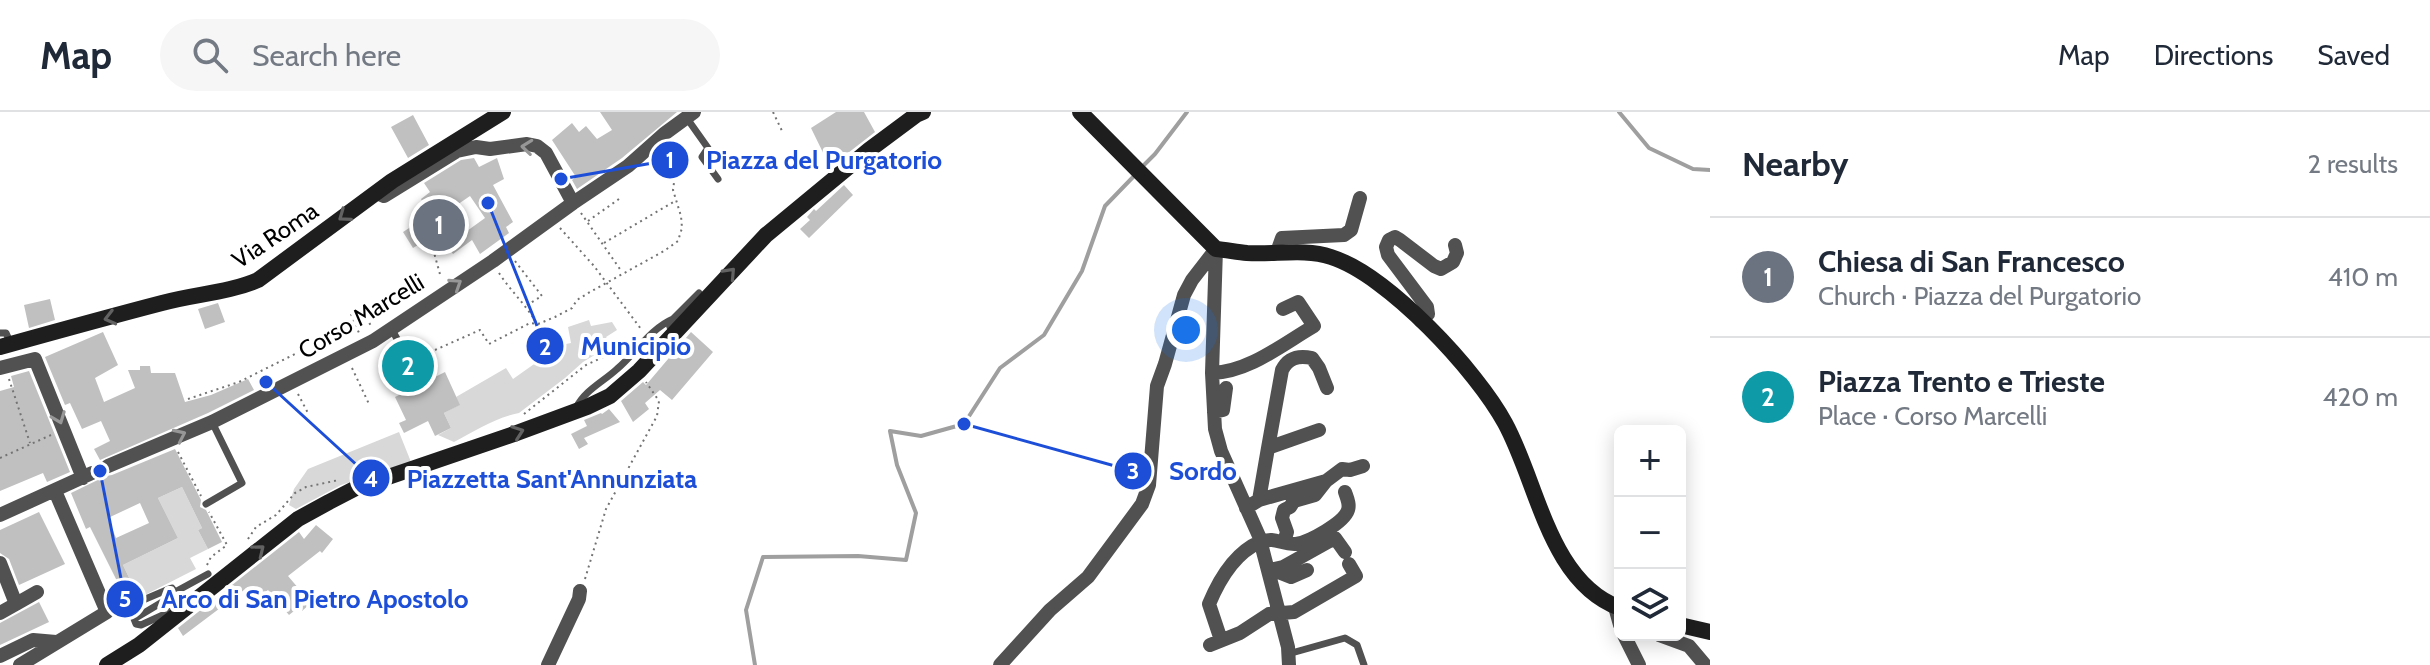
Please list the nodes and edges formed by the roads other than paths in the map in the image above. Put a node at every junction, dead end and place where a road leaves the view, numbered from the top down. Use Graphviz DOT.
graph roads {
  1 [pos="503,112"];
  2 [pos="923,112"];
  3 [pos="1080,112"];
  4 [pos="690,114"];
  5 [pos="718,179"];
  6 [pos="377,193"];
  7 [pos="1360,198"];
  8 [pos="573,203"];
  9 [pos="1455,245"];
  10 [pos="1216,249"];
  11 [pos="1277,252"];
  12 [pos="699,293"];
  13 [pos="1283,309"];
  14 [pos="673,319"];
  15 [pos="1421,321"];
  16 [pos="391,328"];
  17 [pos="656,341"];
  18 [pos="4,342"];
  19 [pos="425,356"];
  20 [pos="3,368"];
  21 [pos="1212,373"];
  22 [pos="1226,388"];
  23 [pos="1327,388"];
  24 [pos="1219,411"];
  25 [pos="574,412"];
  26 [pos="212,422"];
  27 [pos="1319,430"];
  28 [pos="1225,433"];
  29 [pos="1268,448"];
  30 [pos="108,466"];
  31 [pos="1363,466"];
  32 [pos="1326,481"];
  33 [pos="55,491"];
  34 [pos="1345,492"];
  35 [pos="206,504"];
  36 [pos="1253,504"];
  37 [pos="0,515"];
  38 [pos="1260,542"];
  39 [pos="1284,542"];
  40 [pos="0,563"];
  41 [pos="1270,568"];
  42 [pos="1307,570"];
  43 [pos="208,574"];
  44 [pos="580,591"];
  45 [pos="37,592"];
  46 [pos="175,592"];
  47 [pos="16,604"];
  48 [pos="189,605"];
  49 [pos="1614,606"];
  50 [pos="107,612"];
  51 [pos="0,613"];
  52 [pos="1279,613"];
  53 [pos="1686,626"];
  54 [pos="1710,632"];
  55 [pos="1627,641"];
  56 [pos="1675,641"];
  57 [pos="57,642"];
  58 [pos="0,656"];
  59 [pos="1289,660"];
  60 [pos="20,665"];
  61 [pos="107,665"];
  62 [pos="548,665"];
  63 [pos="1000,665"];
  64 [pos="1364,665"];
  65 [pos="1639,665"];
  66 [pos="1705,665"];
  1 -- 6 [label="main road, Via Roma"];
  17 -- 2 [label="main road, one-way"];
  3 -- 10 [label="main road"];
  4 -- 5 [label="lane"];
  4 -- 8 [label="street, Corso Marcelli"];
  8 -- 6 [label="street, one-way"];
  6 -- 18 [label="main road, Via Roma, one-way"];
  7 -- 11 [label="street"];
  16 -- 8 [label="street, Corso Marcelli, one-way"];
  9 -- 15 [label="street"];
  10 -- 11 [label="main road"];
  10 -- 21 [label="street"];
  10 -- 63 [label="street"];
  11 -- 15 [label="main road"];
  12 -- 14 [label="lane"];
  13 -- 21 [label="street"];
  14 -- 17 [label="lane"];
  14 -- 17 [label="lane"];
  15 -- 49 [label="main road"];
  16 -- 19 [label="lane"];
  16 -- 26 [label="street, Corso Marcelli"];
  17 -- 25 [label="lane"];
  17 -- 25 [label="main road"];
  20 -- 33 [label="street, one-way"];
  21 -- 24 [label="street"];
  22 -- 24 [label="street"];
  23 -- 29 [label="street"];
  24 -- 28 [label="street"];
  24 -- 36 [label="street"];
  48 -- 25 [label="main road, one-way"];
  30 -- 26 [label="street, Corso Marcelli, one-way"];
  26 -- 35 [label="lane"];
  27 -- 29 [label="street"];
  29 -- 36 [label="street"];
  31 -- 32 [label="street"];
  32 -- 36 [label="street"];
  32 -- 39 [label="street"];
  33 -- 37 [label="street"];
  33 -- 50 [label="street"];
  34 -- 39 [label="street"];
  36 -- 38 [label="street"];
  38 -- 39 [label="street"];
  38 -- 41 [label="street"];
  38 -- 52 [label="street"];
  40 -- 47 [label="street"];
  41 -- 42 [label="street"];
  41 -- 52 [label="street"];
  41 -- 52 [label="street"];
  43 -- 46 [label="lane"];
  44 -- 62 [label="street"];
  45 -- 47 [label="street"];
  46 -- 48 [label="lane"];
  46 -- 50 [label="lane"];
  47 -- 51 [label="street"];
  48 -- 61 [label="main road"];
  50 -- 57 [label="street"];
  52 -- 59 [label="street"];
  53 -- 54 [label="main road"];
  55 -- 65 [label="street"];
  56 -- 66 [label="street"];
  57 -- 58 [label="street"];
  57 -- 60 [label="street"];
  59 -- 64 [label="lane"];
}
